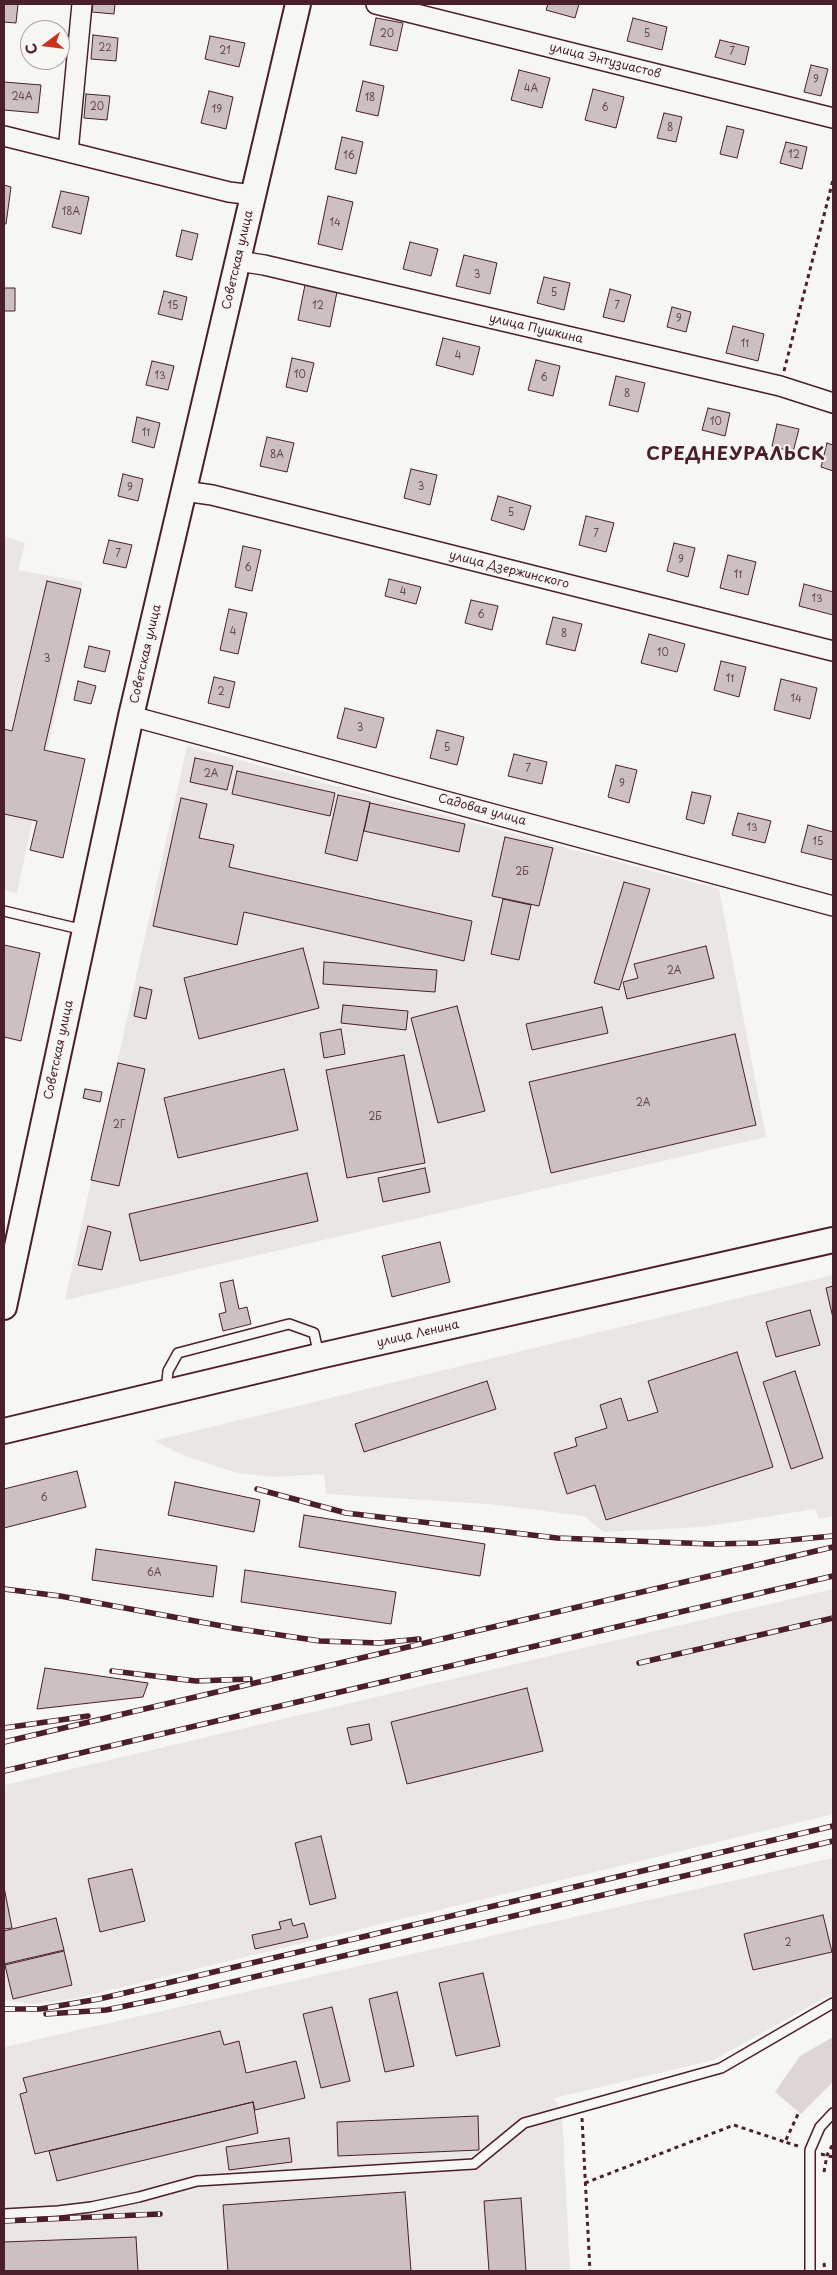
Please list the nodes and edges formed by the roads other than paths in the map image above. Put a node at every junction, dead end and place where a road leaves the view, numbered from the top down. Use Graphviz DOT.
graph roads {
  1 [pos="82,4"];
  2 [pos="298,4"];
  3 [pos="376,4"];
  4 [pos="833,118"];
  5 [pos="4,136"];
  6 [pos="68,152"];
  7 [pos="253,196"];
  8 [pos="238,260"];
  9 [pos="833,403"];
  10 [pos="184,491"];
  11 [pos="833,651"];
  12 [pos="132,716"];
  13 [pos="833,906"];
  14 [pos="4,911"];
  15 [pos="85,930"];
  16 [pos="833,1240"];
  17 [pos="4,1307"];
  18 [pos="319,1356"];
  19 [pos="166,1394"];
  20 [pos="4,1431"];
  21 [pos="833,2003"];
  22 [pos="833,2113"];
  23 [pos="4,2214"];
  24 [pos="810,2271"];
  1 -- 6 [label="street"];
  2 -- 7 [label="street, Советская улица"];
  3 -- 4 [label="street, улица Энтузиастов"];
  5 -- 6 [label="street"];
  6 -- 7 [label="street"];
  7 -- 8 [label="street, Советская улица"];
  8 -- 9 [label="street, улица Пушкина"];
  8 -- 10 [label="street, Советская улица"];
  10 -- 11 [label="street, улица Дзержинского"];
  10 -- 12 [label="street, Советская улица"];
  12 -- 13 [label="street, Садовая улица"];
  12 -- 15 [label="street, Советская улица"];
  14 -- 15 [label="lane"];
  15 -- 17 [label="street, Советская улица"];
  16 -- 18 [label="street, улица Ленина"];
  18 -- 19 [label="street, улица Ленина"];
  18 -- 19 [label="lane"];
  19 -- 20 [label="street, улица Ленина"];
  21 -- 23 [label="lane"];
  22 -- 24 [label="lane"];
}
